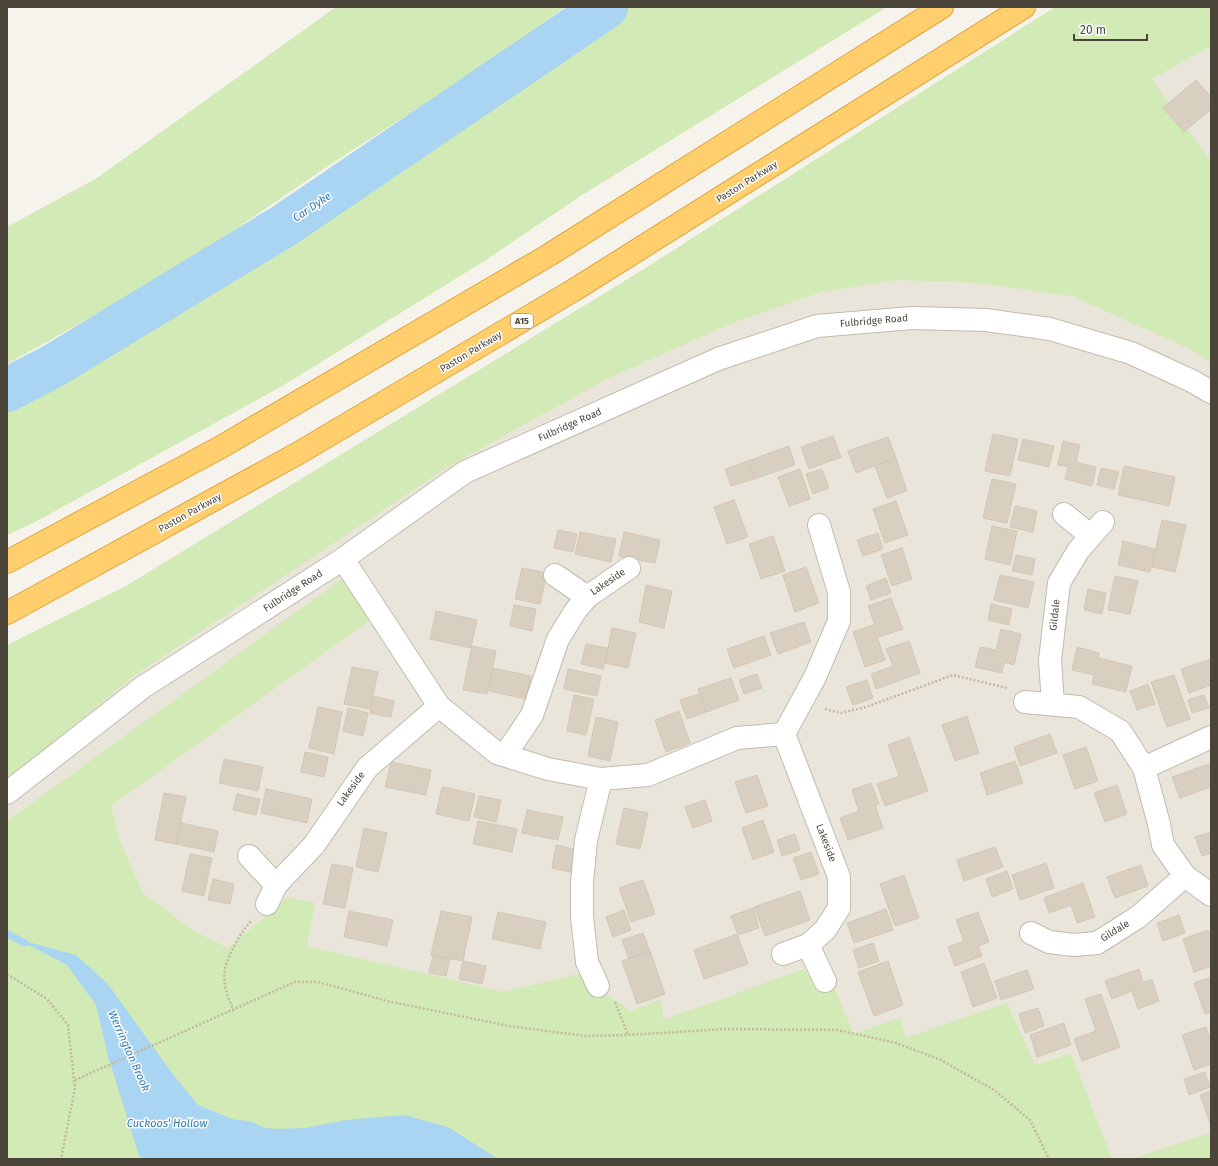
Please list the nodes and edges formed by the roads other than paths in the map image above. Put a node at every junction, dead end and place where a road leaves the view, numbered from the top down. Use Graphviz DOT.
graph roads {
  1 [pos="942,7"];
  2 [pos="1024,7"];
  3 [pos="1211,392"];
  4 [pos="1064,514"];
  5 [pos="819,525"];
  6 [pos="343,559"];
  7 [pos="7,562"];
  8 [pos="629,568"];
  9 [pos="555,575"];
  10 [pos="587,597"];
  11 [pos="7,613"];
  12 [pos="1025,702"];
  13 [pos="1053,704"];
  14 [pos="439,706"];
  15 [pos="784,734"];
  16 [pos="1211,737"];
  17 [pos="505,755"];
  18 [pos="1144,768"];
  19 [pos="601,778"];
  20 [pos="7,793"];
  21 [pos="249,856"];
  22 [pos="1185,876"];
  23 [pos="1211,895"];
  24 [pos="1031,933"];
  25 [pos="808,945"];
  26 [pos="783,954"];
  27 [pos="825,981"];
  28 [pos="598,986"];
  1 -- 7 [label="highway"];
  2 -- 11 [label="highway, Paston Parkway / A15"];
  3 -- 6 [label="street, Fulbridge Road"];
  4 -- 13 [label="street, Gildale"];
  5 -- 15 [label="street"];
  6 -- 14 [label="street"];
  6 -- 20 [label="street, Fulbridge Road"];
  8 -- 10 [label="street, Lakeside"];
  9 -- 10 [label="street, Lakeside"];
  10 -- 17 [label="street, Lakeside"];
  12 -- 13 [label="street"];
  13 -- 18 [label="street"];
  14 -- 17 [label="street"];
  14 -- 21 [label="street, Lakeside"];
  15 -- 19 [label="street"];
  15 -- 25 [label="street, Lakeside"];
  16 -- 18 [label="street"];
  17 -- 19 [label="street"];
  18 -- 22 [label="street"];
  19 -- 28 [label="street"];
  22 -- 23 [label="street"];
  22 -- 24 [label="street, Gildale"];
  25 -- 26 [label="street, Lakeside"];
  25 -- 27 [label="street"];
}
